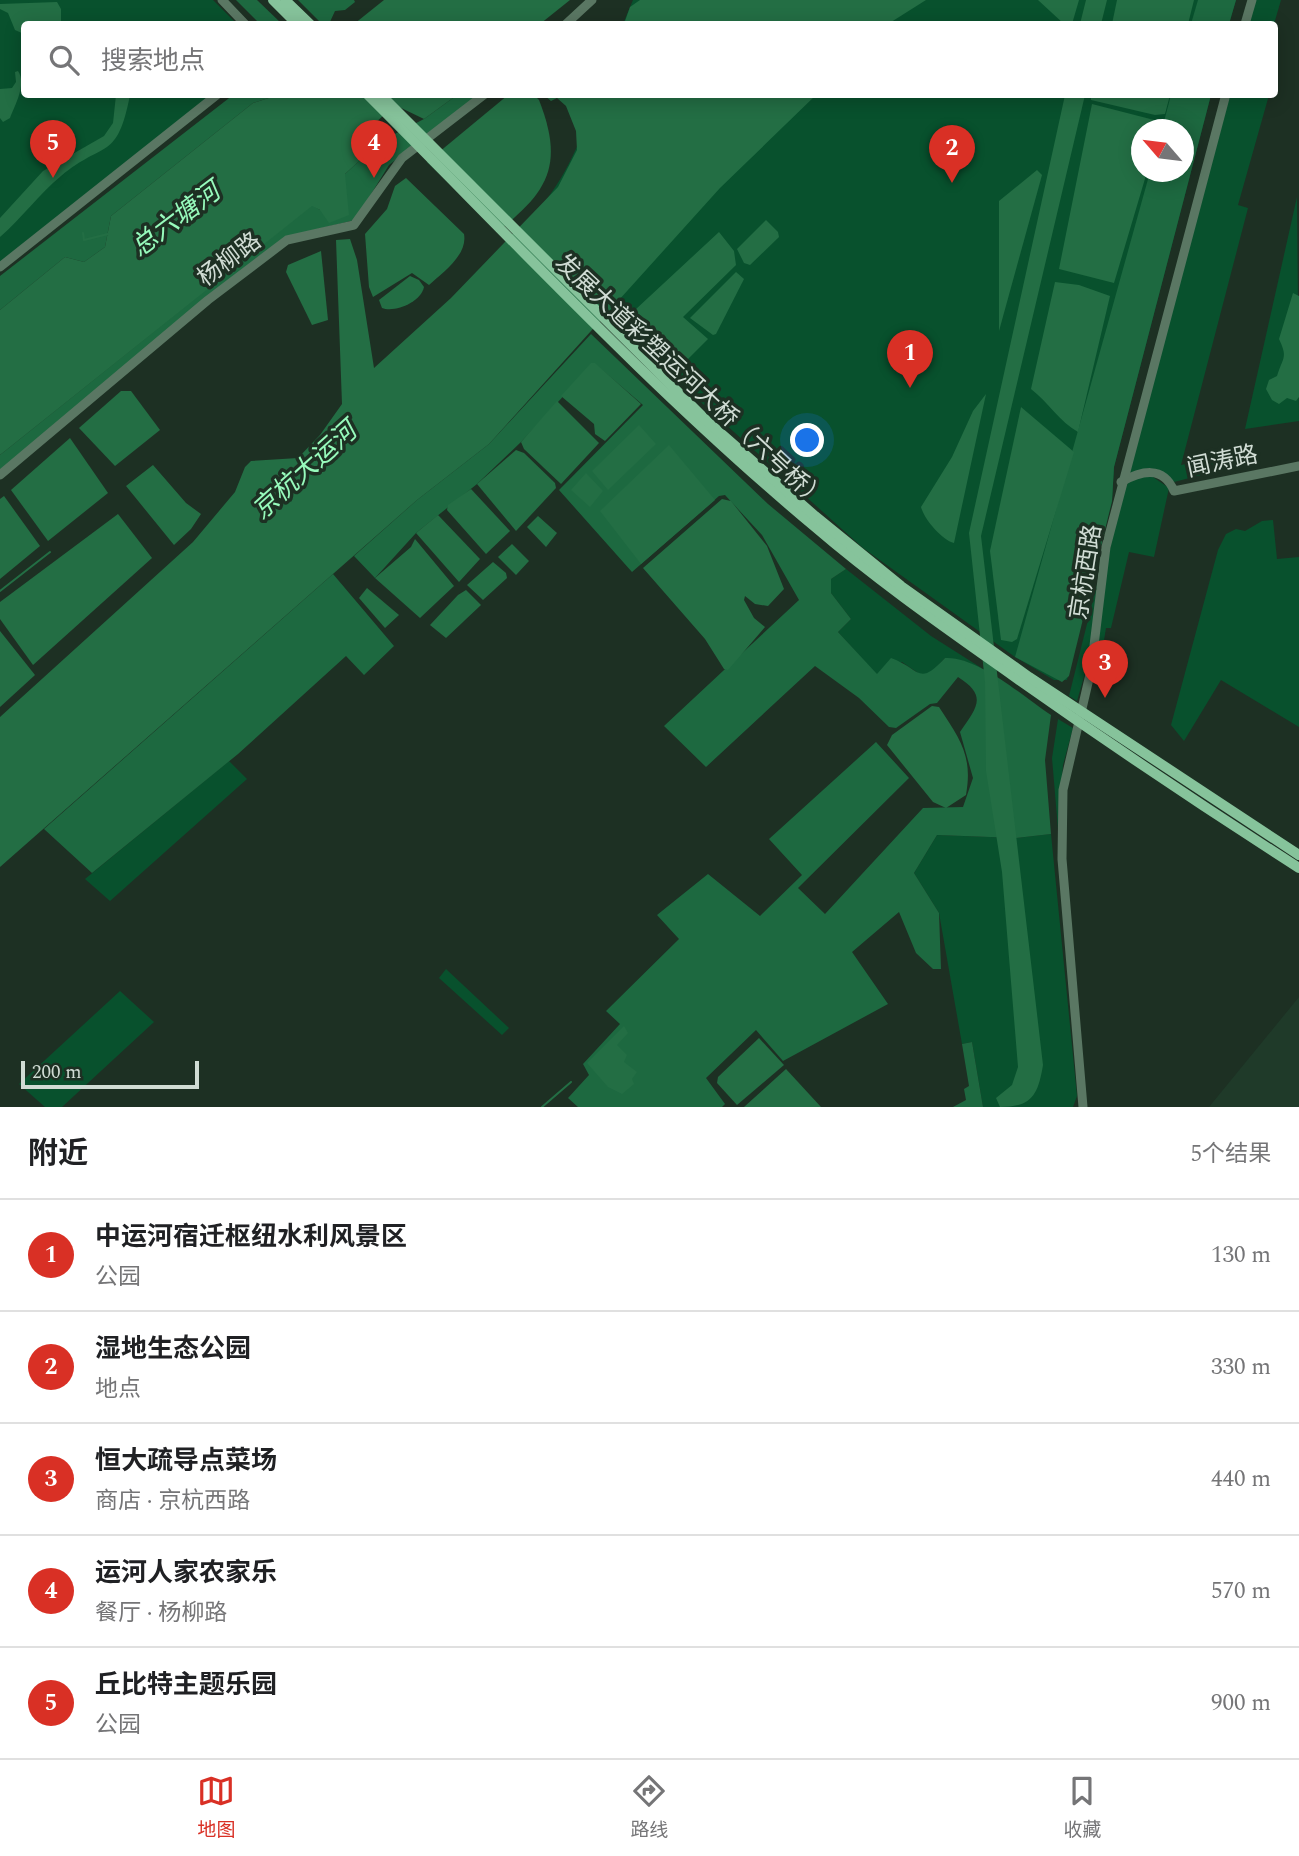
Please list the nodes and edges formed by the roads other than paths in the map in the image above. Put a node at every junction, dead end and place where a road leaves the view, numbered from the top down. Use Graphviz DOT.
graph roads {
  1 [pos="222,0"];
  2 [pos="272,0"];
  3 [pos="285,0"];
  4 [pos="592,0"];
  5 [pos="1252,0"];
  6 [pos="242,21"];
  7 [pos="294,21"];
  8 [pos="307,21"];
  9 [pos="569,21"];
  10 [pos="1246,21"];
  11 [pos="213,98"];
  12 [pos="371,98"];
  13 [pos="384,98"];
  14 [pos="480,98"];
  15 [pos="1225,98"];
  16 [pos="0,267"];
  17 [pos="1299,466"];
  18 [pos="0,475"];
  19 [pos="1121,482"];
  20 [pos="1182,786"];
  21 [pos="1299,855"];
  22 [pos="1299,868"];
  23 [pos="1083,1107"];
  1 -- 6 [label="street"];
  2 -- 7 [label="main road"];
  3 -- 8 [label="main road"];
  4 -- 9 [label="street"];
  5 -- 10 [label="street"];
  11 -- 16 [label="street"];
  12 -- 20 [label="main road, 发展大道彩塑运河大桥（六号桥）"];
  13 -- 20 [label="main road, 发展大道彩塑运河大桥（六号桥）"];
  14 -- 18 [label="street, 杨柳路"];
  15 -- 19 [label="street, 京杭西路"];
  17 -- 19 [label="street, 闻涛路"];
  19 -- 23 [label="street, 京杭西路"];
  20 -- 21 [label="main road"];
  20 -- 22 [label="main road"];
}
